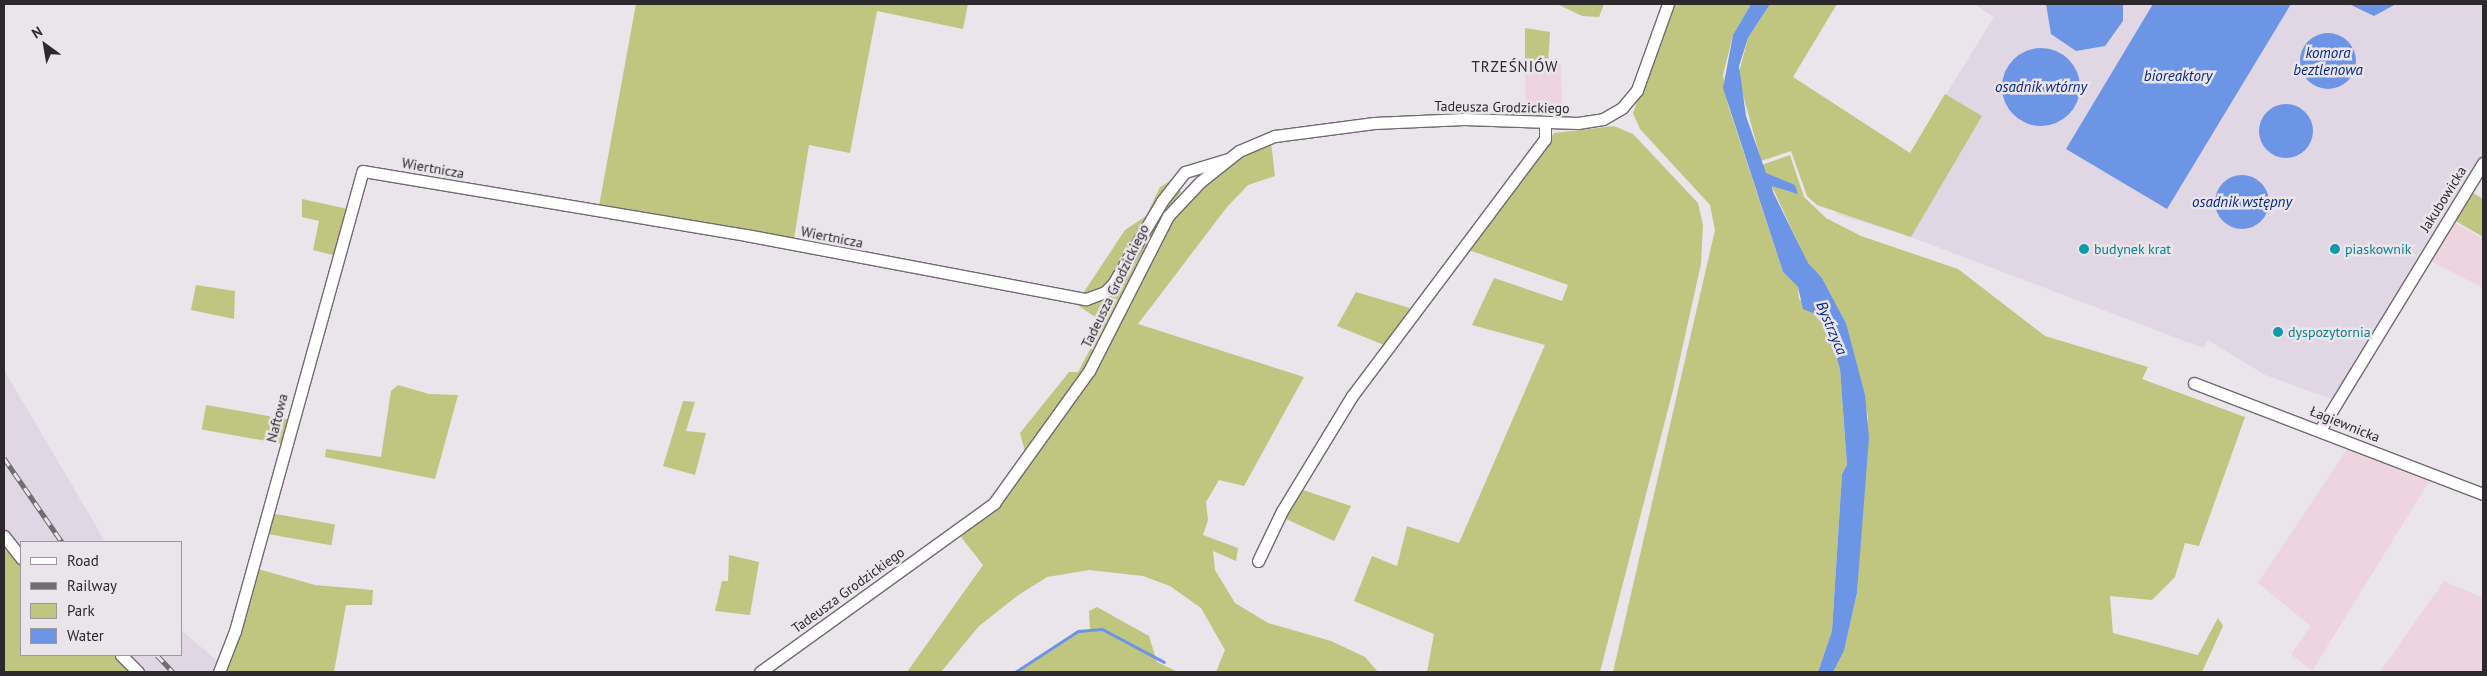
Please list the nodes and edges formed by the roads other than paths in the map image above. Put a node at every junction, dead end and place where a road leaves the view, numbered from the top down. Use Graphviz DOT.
graph roads {
  1 [pos="1668,4"];
  2 [pos="1545,123"];
  3 [pos="1228,159"];
  4 [pos="2483,163"];
  5 [pos="363,171"];
  6 [pos="2194,383"];
  7 [pos="2320,430"];
  8 [pos="2483,494"];
  9 [pos="4,536"];
  10 [pos="20,557"];
  11 [pos="1258,561"];
  12 [pos="122,656"];
  13 [pos="138,672"];
  14 [pos="219,672"];
  15 [pos="760,672"];
  1 -- 2 [label="street, Tadeusza Grodzickiego"];
  2 -- 3 [label="street, Tadeusza Grodzickiego"];
  2 -- 11 [label="street"];
  3 -- 5 [label="street, Wiertnicza"];
  3 -- 15 [label="street, Tadeusza Grodzickiego"];
  4 -- 7 [label="street, Jakubowicka"];
  5 -- 14 [label="street, Naftowa"];
  6 -- 7 [label="street, Łagiewnicka"];
  7 -- 8 [label="street, Łagiewnicka"];
  9 -- 10 [label="street"];
  12 -- 13 [label="street"];
}
